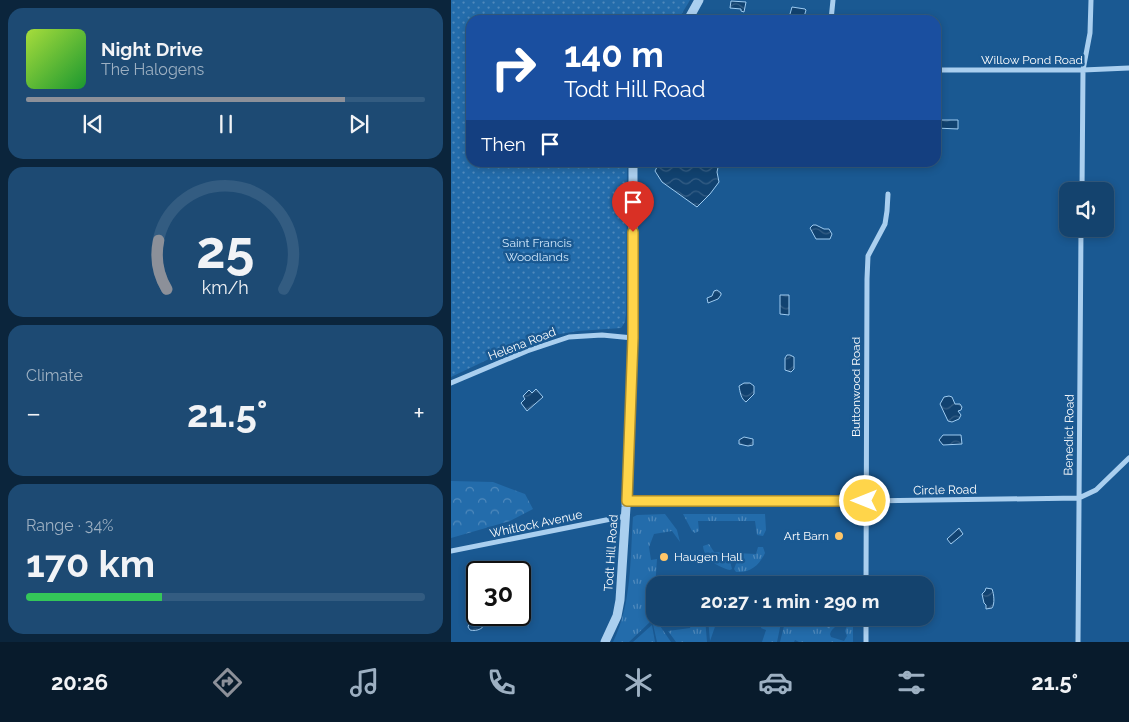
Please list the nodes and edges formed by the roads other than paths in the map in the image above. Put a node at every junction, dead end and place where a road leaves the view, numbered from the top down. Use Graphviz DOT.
graph roads {
  1 [pos="699,0"];
  2 [pos="833,0"];
  3 [pos="1091,0"];
  4 [pos="691,15"];
  5 [pos="832,15"];
  6 [pos="1129,68"];
  7 [pos="941,70"];
  8 [pos="1083,70"];
  9 [pos="633,167"];
  10 [pos="1082,182"];
  11 [pos="888,194"];
  12 [pos="1081,237"];
  13 [pos="633,338"];
  14 [pos="451,383"];
  15 [pos="1129,458"];
  16 [pos="1079,498"];
  17 [pos="627,501"];
  18 [pos="865,501"];
  19 [pos="626,516"];
  20 [pos="451,551"];
  21 [pos="866,576"];
  22 [pos="866,626"];
  23 [pos="605,642"];
  24 [pos="866,642"];
  25 [pos="1078,642"];
  1 -- 4 [label="street"];
  2 -- 5 [label="street"];
  3 -- 8 [label="street"];
  6 -- 8 [label="street, Willow Pond Road"];
  7 -- 8 [label="street, Willow Pond Road"];
  8 -- 10 [label="street"];
  9 -- 13 [label="street, Todt Hill Road"];
  11 -- 18 [label="street, Buttonwood Road"];
  12 -- 16 [label="street, Benedict Road"];
  13 -- 14 [label="street, Helena Road"];
  13 -- 17 [label="street, Todt Hill Road"];
  15 -- 16 [label="street"];
  16 -- 18 [label="street, Circle Road"];
  16 -- 25 [label="street, Benedict Road"];
  17 -- 18 [label="street, Circle Road"];
  17 -- 19 [label="street, Todt Hill Road"];
  18 -- 21 [label="street, Buttonwood Road"];
  19 -- 20 [label="street, Whitlock Avenue"];
  19 -- 23 [label="street, Todt Hill Road"];
  22 -- 24 [label="street"];
}
